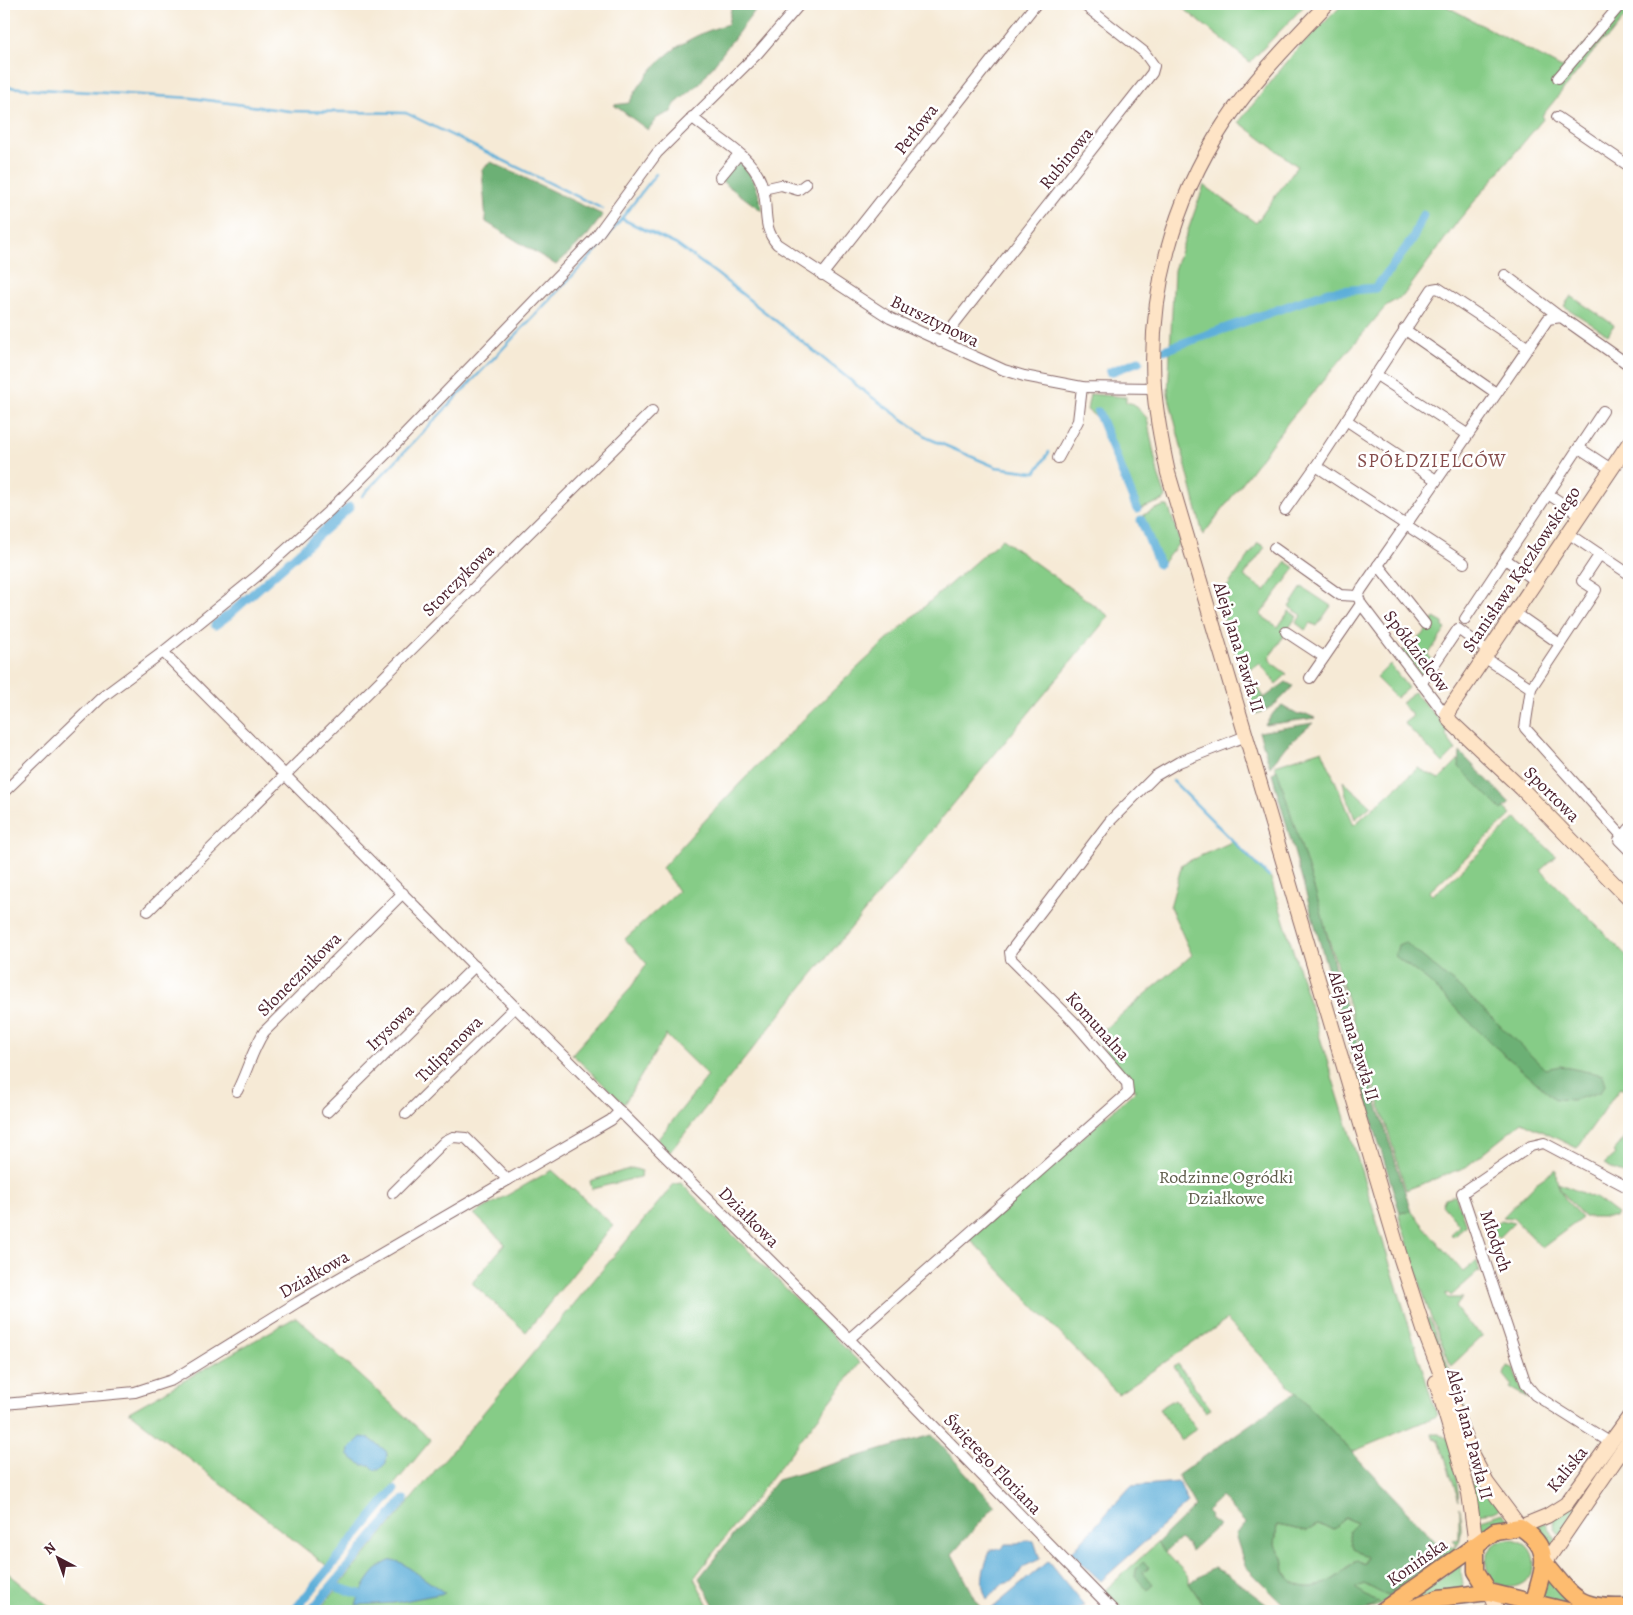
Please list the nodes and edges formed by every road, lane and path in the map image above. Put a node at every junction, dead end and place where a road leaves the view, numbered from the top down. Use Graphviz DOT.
graph roads {
  1 [pos="800,4"];
  2 [pos="1036,4"];
  3 [pos="1083,4"];
  4 [pos="1327,4"];
  5 [pos="1621,4"];
  6 [pos="1558,78"];
  7 [pos="692,117"];
  8 [pos="1557,117"];
  9 [pos="739,154"];
  10 [pos="1629,166"];
  11 [pos="720,177"];
  12 [pos="806,184"];
  13 [pos="764,189"];
  14 [pos="822,275"];
  15 [pos="1505,275"];
  16 [pos="1561,317"];
  17 [pos="1404,330"];
  18 [pos="940,342"];
  19 [pos="1527,347"];
  20 [pos="1629,365"];
  21 [pos="1375,374"];
  22 [pos="1082,387"];
  23 [pos="1154,388"];
  24 [pos="1496,393"];
  25 [pos="652,411"];
  26 [pos="1603,411"];
  27 [pos="1346,420"];
  28 [pos="1467,434"];
  29 [pos="1628,446"];
  30 [pos="1579,448"];
  31 [pos="1058,458"];
  32 [pos="1316,466"];
  33 [pos="1611,469"];
  34 [pos="1436,480"];
  35 [pos="1548,494"];
  36 [pos="1285,510"];
  37 [pos="1580,515"];
  38 [pos="1405,527"];
  39 [pos="1568,533"];
  40 [pos="1274,548"];
  41 [pos="1600,554"];
  42 [pos="1504,559"];
  43 [pos="1464,563"];
  44 [pos="1378,565"];
  45 [pos="1629,574"];
  46 [pos="1536,581"];
  47 [pos="1360,600"];
  48 [pos="1514,612"];
  49 [pos="1465,619"];
  50 [pos="1425,624"];
  51 [pos="1286,632"];
  52 [pos="1560,644"];
  53 [pos="163,652"];
  54 [pos="1486,654"];
  55 [pos="1324,657"];
  56 [pos="1310,678"];
  57 [pos="1421,684"];
  58 [pos="1532,688"];
  59 [pos="1447,717"];
  60 [pos="1246,736"];
  61 [pos="286,774"];
  62 [pos="4,792"];
  63 [pos="1626,832"];
  64 [pos="1629,850"];
  65 [pos="403,893"];
  66 [pos="1629,898"];
  67 [pos="148,911"];
  68 [pos="475,966"];
  69 [pos="514,1007"];
  70 [pos="237,1091"];
  71 [pos="327,1112"];
  72 [pos="406,1114"];
  73 [pos="623,1115"];
  74 [pos="508,1180"];
  75 [pos="1629,1188"];
  76 [pos="393,1193"];
  77 [pos="1425,1333"];
  78 [pos="849,1339"];
  79 [pos="4,1404"];
  80 [pos="1629,1417"];
  81 [pos="1629,1440"];
  82 [pos="1611,1443"];
  83 [pos="1520,1527"];
  84 [pos="1476,1545"];
  85 [pos="1545,1563"];
  86 [pos="1489,1592"];
  87 [pos="1533,1606"];
  88 [pos="1629,1607"];
  89 [pos="1114,1611"];
  90 [pos="1390,1611"];
  91 [pos="1406,1611"];
  92 [pos="1497,1611"];
  93 [pos="1568,1611"];
  1 -- 7 [label="street"];
  2 -- 14 [label="street, Perłowa"];
  3 -- 18 [label="street, Rubinowa"];
  4 -- 23 [label="main road, Aleja Jana Pawła II"];
  5 -- 6 [label="street"];
  7 -- 9 [label="street, Bursztynowa"];
  7 -- 53 [label="street"];
  8 -- 10 [label="street"];
  9 -- 11 [label="street"];
  9 -- 13 [label="street, Bursztynowa"];
  12 -- 13 [label="street"];
  13 -- 14 [label="street, Bursztynowa"];
  14 -- 18 [label="street, Bursztynowa"];
  15 -- 16 [label="street"];
  16 -- 19 [label="street, Spółdzielców"];
  16 -- 20 [label="street"];
  17 -- 19 [label="street"];
  17 -- 21 [label="street"];
  17 -- 24 [label="street"];
  18 -- 22 [label="street, Bursztynowa"];
  19 -- 24 [label="street, Spółdzielców"];
  21 -- 27 [label="street"];
  21 -- 28 [label="street"];
  22 -- 23 [label="street, Bursztynowa"];
  22 -- 31 [label="street"];
  23 -- 60 [label="main road, Aleja Jana Pawła II"];
  24 -- 28 [label="street, Spółdzielców"];
  25 -- 61 [label="street, Storczykowa"];
  26 -- 30 [label="street"];
  27 -- 32 [label="street"];
  27 -- 34 [label="street"];
  28 -- 34 [label="street, Spółdzielców"];
  29 -- 33 [label="main road, Stanisława Kączkowskiego"];
  30 -- 33 [label="street"];
  30 -- 35 [label="street"];
  32 -- 36 [label="street"];
  32 -- 38 [label="street"];
  33 -- 37 [label="main road, Stanisława Kączkowskiego"];
  34 -- 38 [label="street, Spółdzielców"];
  35 -- 37 [label="street"];
  35 -- 42 [label="street"];
  37 -- 39 [label="main road, Stanisława Kączkowskiego"];
  38 -- 43 [label="street"];
  38 -- 44 [label="street, Spółdzielców"];
  39 -- 41 [label="street"];
  39 -- 46 [label="main road, Stanisława Kączkowskiego"];
  40 -- 47 [label="street"];
  41 -- 45 [label="street"];
  41 -- 52 [label="street"];
  42 -- 46 [label="street"];
  42 -- 49 [label="street"];
  44 -- 47 [label="street, Spółdzielców"];
  44 -- 50 [label="street, Spółdzielców"];
  46 -- 48 [label="main road, Stanisława Kączkowskiego"];
  47 -- 55 [label="street, Spółdzielców"];
  47 -- 57 [label="street, Spółdzielców"];
  48 -- 52 [label="street"];
  48 -- 54 [label="main road, Stanisława Kączkowskiego"];
  51 -- 55 [label="street"];
  52 -- 58 [label="street"];
  53 -- 61 [label="street"];
  53 -- 62 [label="street"];
  54 -- 57 [label="street"];
  54 -- 58 [label="street"];
  54 -- 59 [label="main road, Stanisława Kączkowskiego"];
  55 -- 56 [label="street, Spółdzielców"];
  57 -- 59 [label="street, Spółdzielców"];
  58 -- 63 [label="street"];
  59 -- 66 [label="main road, Sportowa"];
  60 -- 77 [label="main road, Aleja Jana Pawła II"];
  60 -- 78 [label="street, Komunalna"];
  61 -- 65 [label="street"];
  61 -- 67 [label="street, Storczykowa"];
  63 -- 64 [label="street"];
  65 -- 68 [label="street"];
  65 -- 70 [label="street, Słonecznikowa"];
  68 -- 69 [label="street"];
  68 -- 71 [label="street, Irysowa"];
  69 -- 72 [label="street, Tulipanowa"];
  69 -- 73 [label="street"];
  73 -- 74 [label="street, Działkowa"];
  73 -- 78 [label="street, Działkowa"];
  74 -- 76 [label="street"];
  74 -- 79 [label="street, Działkowa"];
  75 -- 82 [label="street, Młodych"];
  77 -- 83 [label="main road, Aleja Jana Pawła II"];
  77 -- 84 [label="main road, Aleja Jana Pawła II"];
  78 -- 89 [label="street, Świętego Floriana"];
  80 -- 82 [label="main road, Kaliska"];
  81 -- 85 [label="main road, Kaliska"];
  82 -- 83 [label="main road, Kaliska"];
  83 -- 84 [label="main road"];
  83 -- 85 [label="main road"];
  84 -- 86 [label="main road"];
  84 -- 90 [label="main road, Konińska"];
  85 -- 87 [label="main road"];
  85 -- 88 [label="main road"];
  86 -- 87 [label="main road"];
  86 -- 91 [label="main road, Konińska"];
  86 -- 92 [label="main road"];
  87 -- 93 [label="main road"];
}
